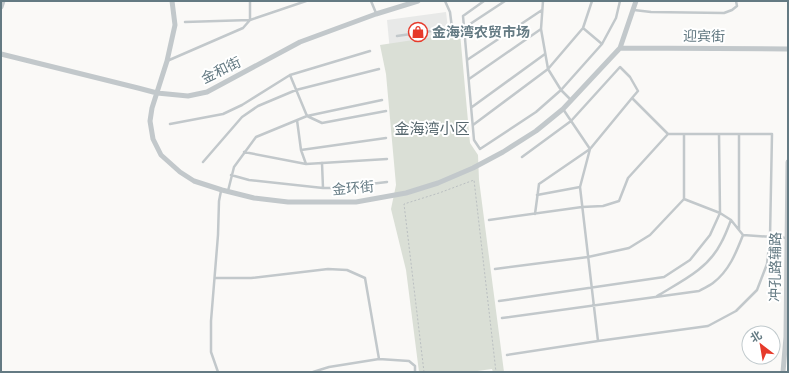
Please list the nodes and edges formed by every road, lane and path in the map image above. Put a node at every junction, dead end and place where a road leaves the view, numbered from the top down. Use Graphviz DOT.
graph roads {
  1 [pos="3,1"];
  2 [pos="172,1"];
  3 [pos="250,1"];
  4 [pos="306,1"];
  5 [pos="371,1"];
  6 [pos="418,1"];
  7 [pos="445,1"];
  8 [pos="484,1"];
  9 [pos="505,1"];
  10 [pos="543,1"];
  11 [pos="592,1"];
  12 [pos="620,1"];
  13 [pos="636,1"];
  14 [pos="736,1"];
  15 [pos="1,7"];
  16 [pos="542,10"];
  17 [pos="634,10"];
  18 [pos="376,14"];
  19 [pos="250,20"];
  20 [pos="185,22"];
  21 [pos="464,28"];
  22 [pos="583,28"];
  23 [pos="541,29"];
  24 [pos="397,36"];
  25 [pos="602,44"];
  26 [pos="620,48"];
  27 [pos="788,49"];
  28 [pos="370,51"];
  29 [pos="1,54"];
  30 [pos="546,54"];
  31 [pos="467,60"];
  32 [pos="167,61"];
  33 [pos="380,69"];
  34 [pos="548,69"];
  35 [pos="290,75"];
  36 [pos="469,79"];
  37 [pos="296,90"];
  38 [pos="561,90"];
  39 [pos="157,92"];
  40 [pos="632,98"];
  41 [pos="382,100"];
  42 [pos="571,100"];
  43 [pos="471,108"];
  44 [pos="563,109"];
  45 [pos="386,111"];
  46 [pos="306,116"];
  47 [pos="297,120"];
  48 [pos="571,121"];
  49 [pos="170,124"];
  50 [pos="473,125"];
  51 [pos="668,134"];
  52 [pos="684,134"];
  53 [pos="720,134"];
  54 [pos="740,134"];
  55 [pos="386,138"];
  56 [pos="590,149"];
  57 [pos="301,150"];
  58 [pos="244,152"];
  59 [pos="522,157"];
  60 [pos="387,159"];
  61 [pos="203,162"];
  62 [pos="788,162"];
  63 [pos="322,163"];
  64 [pos="306,164"];
  65 [pos="231,175"];
  66 [pos="386,182"];
  67 [pos="580,187"];
  68 [pos="323,188"];
  69 [pos="222,190"];
  70 [pos="228,192"];
  71 [pos="537,195"];
  72 [pos="684,199"];
  73 [pos="788,205"];
  74 [pos="582,207"];
  75 [pos="720,213"];
  76 [pos="535,214"];
  77 [pos="489,220"];
  78 [pos="731,220"];
  79 [pos="739,230"];
  80 [pos="743,235"];
  81 [pos="770,237"];
  82 [pos="788,238"];
  83 [pos="588,257"];
  84 [pos="495,269"];
  85 [pos="215,278"];
  86 [pos="592,288"];
  87 [pos="655,297"];
  88 [pos="499,302"];
  89 [pos="594,306"];
  90 [pos="502,318"];
  91 [pos="598,341"];
  92 [pos="507,355"];
  93 [pos="379,359"];
  94 [pos="218,372"];
  95 [pos="313,372"];
  96 [pos="415,372"];
  97 [pos="424,372"];
  98 [pos="496,372"];
  99 [pos="783,372"];
  1 -- 15 [label="street"];
  2 -- 32 [label="street, 金环街"];
  3 -- 19 [label="lane"];
  4 -- 19 [label="lane"];
  5 -- 18 [label="lane"];
  6 -- 18 [label="street, 金和街"];
  7 -- 24 [label="lane"];
  8 -- 21 [label="lane"];
  9 -- 21 [label="lane"];
  10 -- 16 [label="lane"];
  11 -- 22 [label="lane"];
  12 -- 25 [label="lane"];
  13 -- 17 [label="street, 金环街"];
  14 -- 17 [label="lane"];
  16 -- 23 [label="lane"];
  16 -- 31 [label="lane"];
  17 -- 26 [label="street, 金环街"];
  18 -- 39 [label="street, 金和街"];
  19 -- 20 [label="lane"];
  19 -- 32 [label="lane"];
  21 -- 31 [label="lane"];
  22 -- 25 [label="lane"];
  22 -- 34 [label="lane"];
  23 -- 30 [label="lane"];
  23 -- 36 [label="lane"];
  25 -- 38 [label="lane"];
  26 -- 27 [label="street, 迎宾街"];
  26 -- 42 [label="street, 金环街"];
  28 -- 35 [label="lane"];
  29 -- 39 [label="street, 金和街"];
  30 -- 34 [label="lane"];
  30 -- 43 [label="lane"];
  31 -- 36 [label="lane"];
  32 -- 39 [label="street, 金环街"];
  33 -- 37 [label="lane"];
  34 -- 38 [label="lane"];
  34 -- 50 [label="lane"];
  35 -- 37 [label="lane"];
  35 -- 49 [label="lane"];
  36 -- 43 [label="lane"];
  37 -- 46 [label="lane"];
  37 -- 61 [label="lane"];
  38 -- 42 [label="lane"];
  38 -- 50 [label="lane"];
  39 -- 69 [label="street, 金环街"];
  40 -- 48 [label="lane"];
  40 -- 51 [label="lane"];
  40 -- 56 [label="lane"];
  41 -- 46 [label="lane"];
  42 -- 44 [label="street, 金环街"];
  43 -- 50 [label="lane"];
  44 -- 48 [label="lane"];
  44 -- 70 [label="street, 金环街"];
  45 -- 46 [label="lane"];
  46 -- 47 [label="lane"];
  47 -- 57 [label="lane"];
  47 -- 58 [label="lane"];
  48 -- 56 [label="lane"];
  48 -- 59 [label="lane"];
  51 -- 52 [label="lane"];
  51 -- 74 [label="lane"];
  52 -- 53 [label="lane"];
  52 -- 72 [label="lane"];
  53 -- 54 [label="lane"];
  53 -- 75 [label="lane"];
  54 -- 79 [label="lane"];
  54 -- 81 [label="lane"];
  55 -- 57 [label="lane"];
  56 -- 67 [label="lane"];
  56 -- 71 [label="lane"];
  57 -- 64 [label="lane"];
  58 -- 64 [label="lane"];
  58 -- 65 [label="lane"];
  60 -- 63 [label="lane"];
  62 -- 73 [label="street, 冲孔路辅路"];
  63 -- 64 [label="lane"];
  63 -- 68 [label="lane"];
  65 -- 68 [label="lane"];
  65 -- 70 [label="lane"];
  66 -- 68 [label="lane"];
  67 -- 71 [label="lane"];
  67 -- 74 [label="lane"];
  69 -- 70 [label="street, 金环街"];
  69 -- 85 [label="lane"];
  71 -- 76 [label="lane"];
  72 -- 75 [label="lane"];
  72 -- 83 [label="lane"];
  73 -- 82 [label="street, 冲孔路辅路"];
  74 -- 76 [label="lane"];
  74 -- 83 [label="lane"];
  75 -- 78 [label="lane"];
  75 -- 86 [label="lane"];
  76 -- 77 [label="lane"];
  78 -- 79 [label="lane"];
  78 -- 87 [label="lane"];
  79 -- 80 [label="lane"];
  80 -- 81 [label="lane"];
  80 -- 87 [label="lane"];
  81 -- 82 [label="lane"];
  81 -- 91 [label="lane"];
  82 -- 99 [label="street, 冲孔路辅路"];
  83 -- 84 [label="lane"];
  83 -- 86 [label="lane"];
  85 -- 93 [label="lane"];
  85 -- 94 [label="lane"];
  86 -- 88 [label="lane"];
  86 -- 89 [label="lane"];
  87 -- 89 [label="lane"];
  89 -- 90 [label="lane"];
  89 -- 91 [label="lane"];
  91 -- 92 [label="lane"];
  93 -- 95 [label="lane"];
  93 -- 96 [label="lane"];
  97 -- 98 [label="path"];
}
